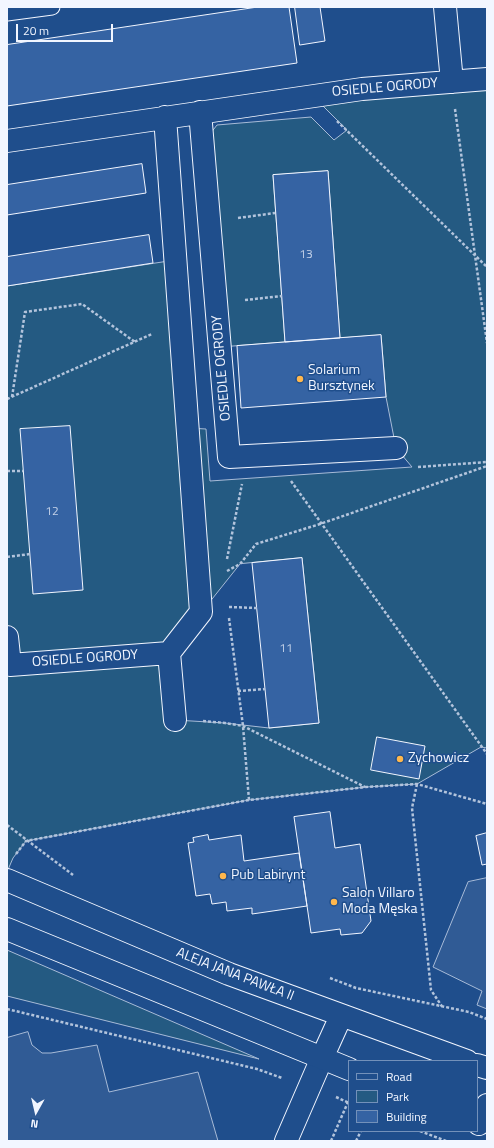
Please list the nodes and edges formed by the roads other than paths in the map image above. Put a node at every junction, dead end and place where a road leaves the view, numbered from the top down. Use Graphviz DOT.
graph roads {
  1 [pos="52,7"];
  2 [pos="445,7"];
  3 [pos="7,14"];
  4 [pos="487,79"];
  5 [pos="452,82"];
  6 [pos="200,112"];
  7 [pos="165,117"];
  8 [pos="7,141"];
  9 [pos="396,448"];
  10 [pos="7,637"];
  11 [pos="169,653"];
  12 [pos="175,720"];
  13 [pos="7,880"];
  14 [pos="7,929"];
  15 [pos="341,1016"];
  16 [pos="322,1058"];
  17 [pos="464,1060"];
  18 [pos="348,1069"];
  19 [pos="286,1141"];
  1 -- 3 [label="lane"];
  2 -- 5 [label="street, OSIEDLE OGRODY"];
  4 -- 5 [label="street, OSIEDLE OGRODY"];
  5 -- 6 [label="street, OSIEDLE OGRODY"];
  6 -- 7 [label="street, OSIEDLE OGRODY"];
  6 -- 9 [label="street, OSIEDLE OGRODY"];
  7 -- 8 [label="street, OSIEDLE OGRODY"];
  7 -- 11 [label="street"];
  10 -- 11 [label="street, OSIEDLE OGRODY"];
  11 -- 12 [label="street"];
  13 -- 15 [label="street, ALEJA JANA PAWŁA II"];
  14 -- 16 [label="street"];
  15 -- 16 [label="street"];
  15 -- 17 [label="street, ALEJA JANA PAWŁA II"];
  16 -- 18 [label="street"];
  16 -- 19 [label="street"];
}
